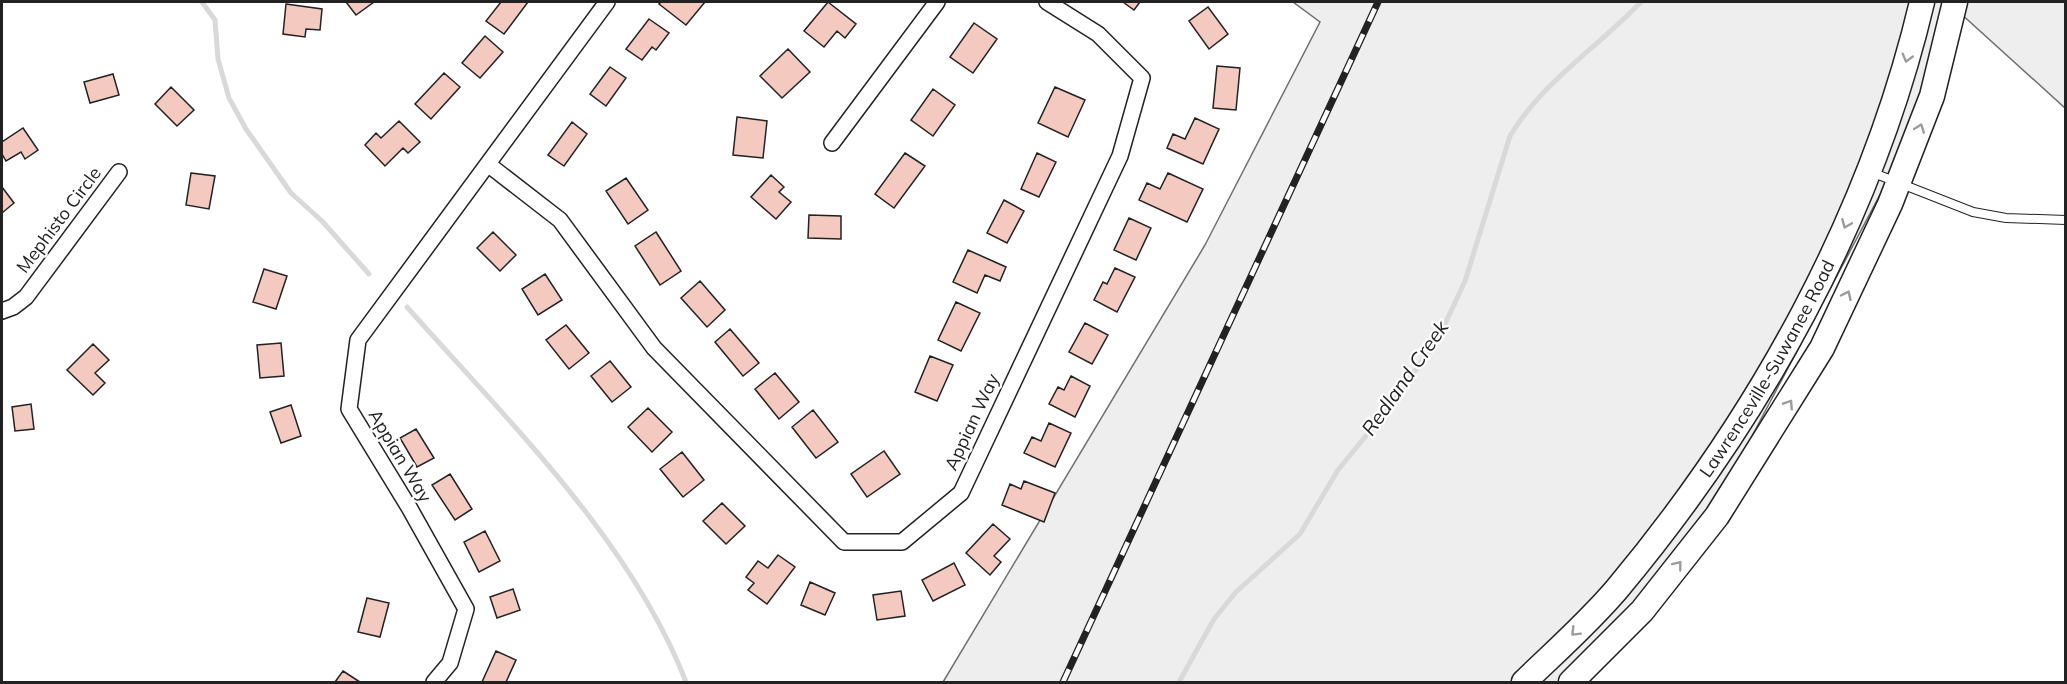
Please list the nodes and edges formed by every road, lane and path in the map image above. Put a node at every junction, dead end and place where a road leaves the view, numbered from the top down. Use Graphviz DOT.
graph roads {
  1 [pos="607,2"];
  2 [pos="937,2"];
  3 [pos="1047,2"];
  4 [pos="1922,2"];
  5 [pos="1955,2"];
  6 [pos="832,143"];
  7 [pos="489,165"];
  8 [pos="1869,171"];
  9 [pos="119,172"];
  10 [pos="1898,183"];
  11 [pos="2066,220"];
  12 [pos="2,311"];
  13 [pos="1616,590"];
  14 [pos="1642,611"];
  15 [pos="434,682"];
  16 [pos="1524,682"];
  17 [pos="1571,682"];
  1 -- 7 [label="street, Appian Way"];
  2 -- 6 [label="street"];
  3 -- 7 [label="street, Appian Way"];
  4 -- 8 [label="main road, Lawrenceville-Suwanee Road, one-way"];
  10 -- 5 [label="main road, Lawrenceville-Suwanee Road, one-way"];
  7 -- 15 [label="street, Appian Way"];
  8 -- 10 [label="lane"];
  8 -- 13 [label="main road, Lawrenceville-Suwanee Road, one-way"];
  9 -- 12 [label="street, Mephisto Circle"];
  10 -- 11 [label="lane"];
  14 -- 10 [label="main road, Lawrenceville-Suwanee Road, one-way"];
  13 -- 14 [label="main road"];
  13 -- 16 [label="main road, Lawrenceville-Suwanee Road, one-way"];
  14 -- 17 [label="main road, Lawrenceville-Suwanee Road"];
}
